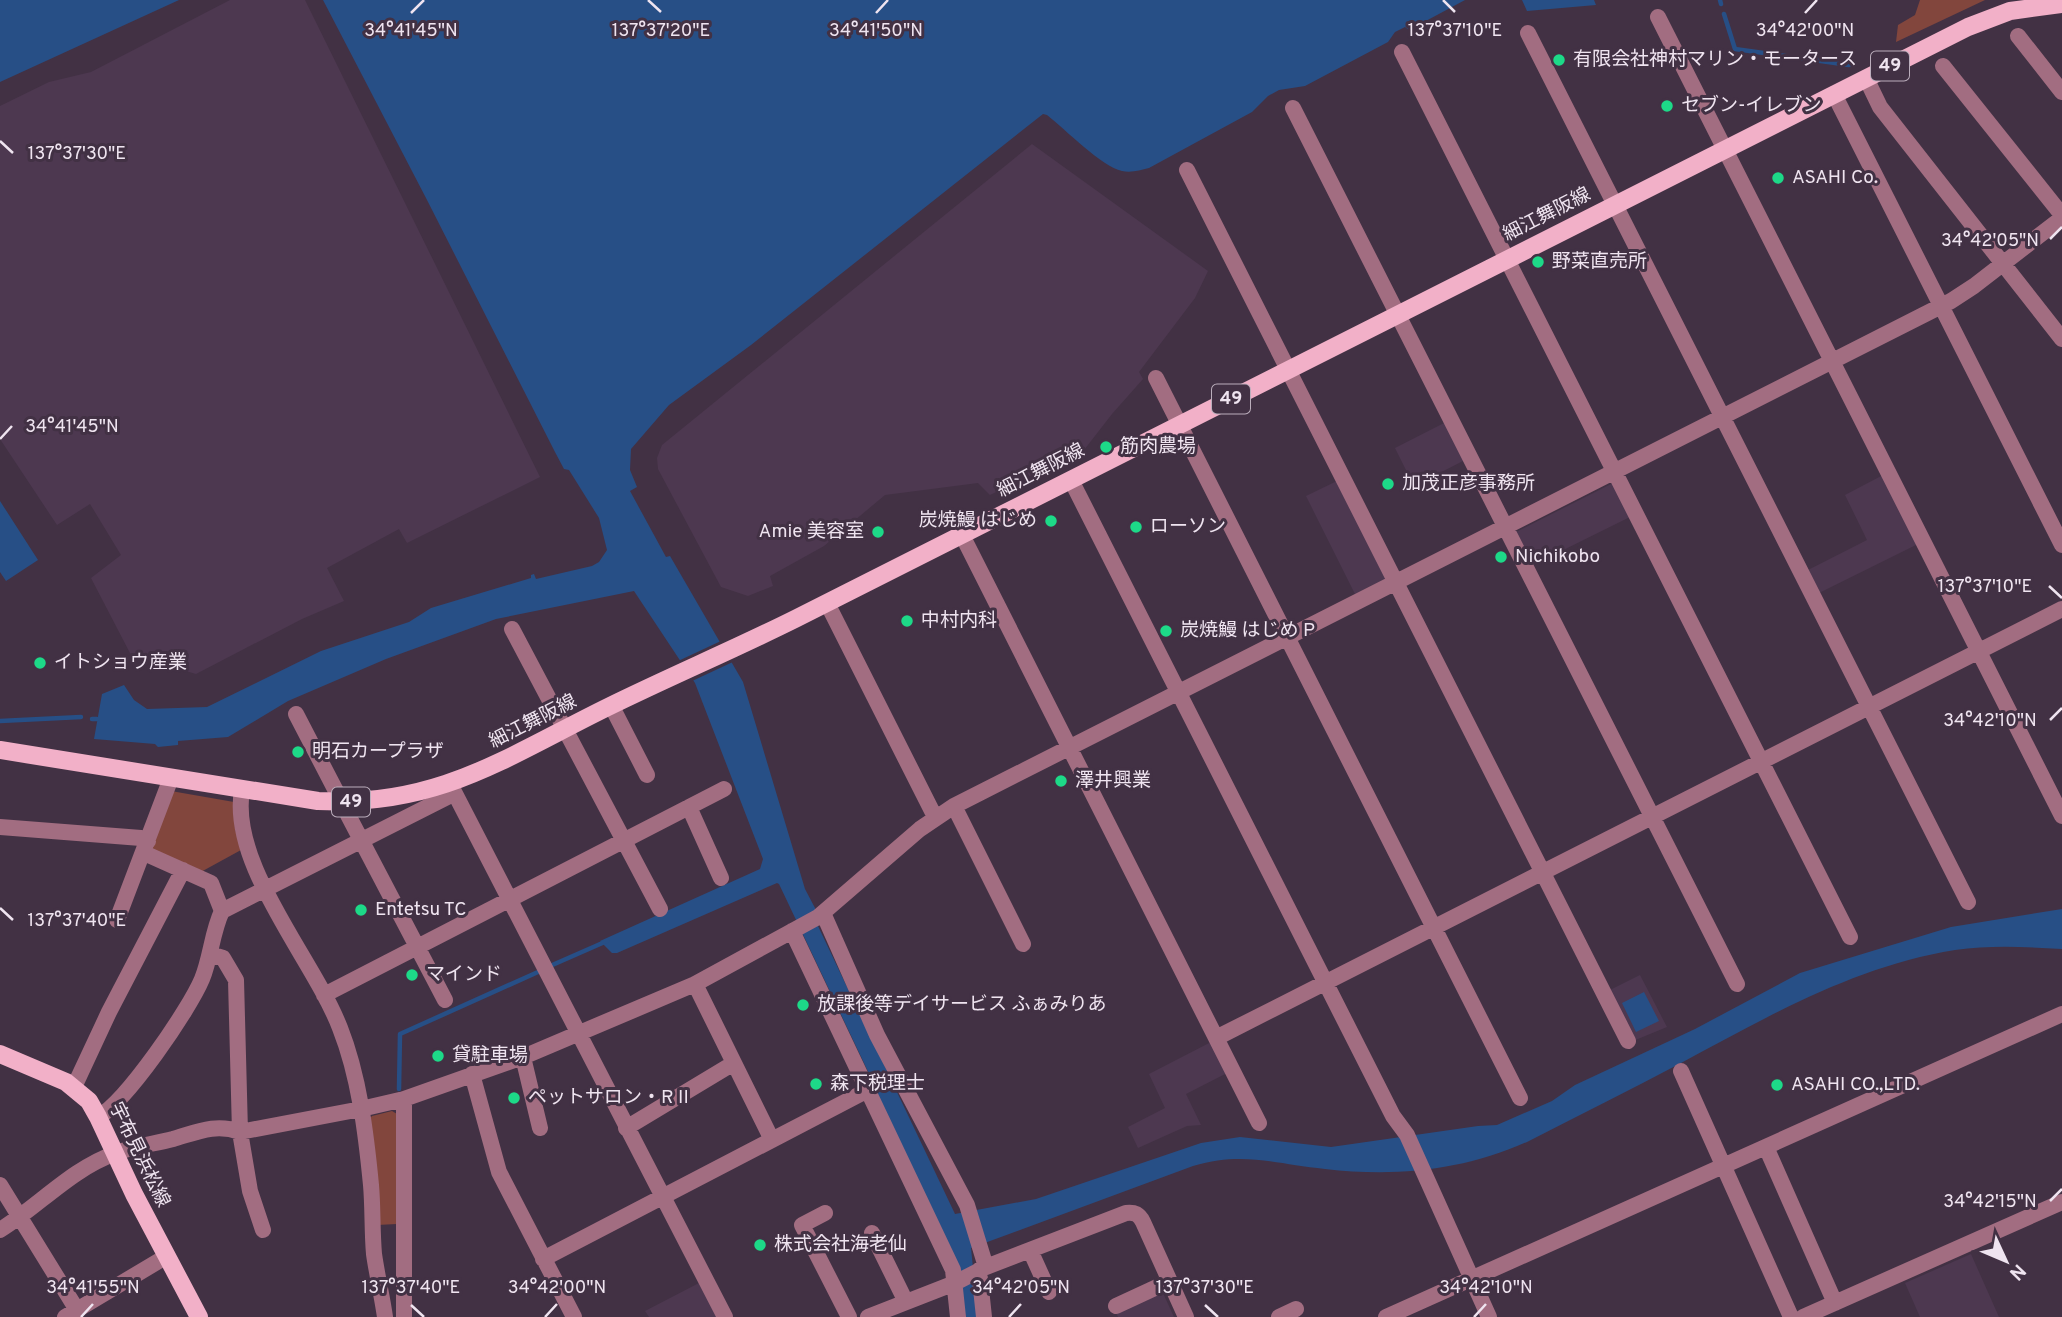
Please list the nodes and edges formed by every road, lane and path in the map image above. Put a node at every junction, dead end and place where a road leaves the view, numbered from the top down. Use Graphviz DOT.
graph roads {
  1 [pos="2062,4"];
  2 [pos="1658,18"];
  3 [pos="1528,33"];
  4 [pos="2018,36"];
  5 [pos="1402,52"];
  6 [pos="1943,66"];
  7 [pos="1866,78"];
  8 [pos="2062,92"];
  9 [pos="1834,94"];
  10 [pos="1293,108"];
  11 [pos="1725,149"];
  12 [pos="1187,170"];
  13 [pos="1615,204"];
  14 [pos="2062,216"];
  15 [pos="1507,259"];
  16 [pos="2003,264"];
  17 [pos="1941,306"];
  18 [pos="1398,314"];
  19 [pos="2062,340"];
  20 [pos="1833,362"];
  21 [pos="1288,370"];
  22 [pos="1156,378"];
  23 [pos="1723,417"];
  24 [pos="1179,425"];
  25 [pos="1615,472"];
  26 [pos="1071,480"];
  27 [pos="1506,528"];
  28 [pos="962,535"];
  29 [pos="2062,545"];
  30 [pos="1396,583"];
  31 [pos="827,603"];
  32 [pos="2062,609"];
  33 [pos="512,629"];
  34 [pos="1288,639"];
  35 [pos="1979,651"];
  36 [pos="1179,693"];
  37 [pos="611,705"];
  38 [pos="1870,706"];
  39 [pos="296,714"];
  40 [pos="564,729"];
  41 [pos="1069,748"];
  42 [pos="0,750"];
  43 [pos="1761,762"];
  44 [pos="647,775"];
  45 [pos="171,778"];
  46 [pos="451,789"];
  47 [pos="724,789"];
  48 [pos="242,790"];
  49 [pos="954,806"];
  50 [pos="689,807"];
  51 [pos="342,809"];
  52 [pos="2062,816"];
  53 [pos="935,817"];
  54 [pos="1652,817"];
  55 [pos="0,827"];
  56 [pos="362,840"];
  57 [pos="624,841"];
  58 [pos="146,847"];
  59 [pos="183,870"];
  60 [pos="1543,872"];
  61 [pos="721,878"];
  62 [pos="265,888"];
  63 [pos="508,900"];
  64 [pos="1968,902"];
  65 [pos="660,909"];
  66 [pos="222,911"];
  67 [pos="820,915"];
  68 [pos="117,920"];
  69 [pos="1434,928"];
  70 [pos="795,930"];
  71 [pos="1850,937"];
  72 [pos="1023,944"];
  73 [pos="417,947"];
  74 [pos="210,954"];
  75 [pos="1325,983"];
  76 [pos="695,984"];
  77 [pos="1737,984"];
  78 [pos="324,995"];
  79 [pos="445,1000"];
  80 [pos="2062,1014"];
  81 [pos="576,1033"];
  82 [pos="1216,1038"];
  83 [pos="1628,1041"];
  84 [pos="0,1054"];
  85 [pos="523,1057"];
  86 [pos="734,1063"];
  87 [pos="1681,1071"];
  88 [pos="472,1074"];
  89 [pos="74,1087"];
  90 [pos="868,1090"];
  91 [pos="404,1098"];
  92 [pos="1520,1098"];
  93 [pos="361,1109"];
  94 [pos="98,1116"];
  95 [pos="1259,1123"];
  96 [pos="540,1128"];
  97 [pos="626,1128"];
  98 [pos="240,1132"];
  99 [pos="772,1140"];
  100 [pos="1766,1147"];
  101 [pos="115,1153"];
  102 [pos="1723,1166"];
  103 [pos="0,1185"];
  104 [pos="663,1197"];
  105 [pos="2062,1202"];
  106 [pos="825,1213"];
  107 [pos="20,1217"];
  108 [pos="0,1230"];
  109 [pos="263,1230"];
  110 [pos="872,1233"];
  111 [pos="1030,1250"];
  112 [pos="167,1256"];
  113 [pos="543,1259"];
  114 [pos="980,1270"];
  115 [pos="1472,1279"];
  116 [pos="1170,1281"];
  117 [pos="957,1282"];
  118 [pos="1049,1292"];
  119 [pos="906,1302"];
  120 [pos="1835,1303"];
  121 [pos="1116,1306"];
  122 [pos="1296,1309"];
  123 [pos="71,1314"];
  124 [pos="199,1317"];
  125 [pos="386,1317"];
  126 [pos="404,1317"];
  127 [pos="574,1317"];
  128 [pos="725,1317"];
  129 [pos="849,1317"];
  130 [pos="868,1317"];
  131 [pos="958,1317"];
  132 [pos="984,1317"];
  133 [pos="1186,1317"];
  134 [pos="1279,1317"];
  135 [pos="1386,1317"];
  136 [pos="1489,1317"];
  137 [pos="1791,1317"];
  138 [pos="1803,1317"];
  1 -- 7 [label="main road, 細江舞阪線 / 49"];
  2 -- 11 [label="street"];
  3 -- 13 [label="street"];
  4 -- 8 [label="street"];
  5 -- 15 [label="street"];
  6 -- 14 [label="street"];
  7 -- 9 [label="main road, 細江舞阪線 / 49"];
  7 -- 16 [label="street"];
  9 -- 11 [label="main road, 細江舞阪線 / 49"];
  9 -- 17 [label="street"];
  10 -- 18 [label="street"];
  11 -- 13 [label="main road, 細江舞阪線 / 49"];
  11 -- 20 [label="street"];
  12 -- 21 [label="street"];
  13 -- 15 [label="main road, 細江舞阪線 / 49"];
  13 -- 23 [label="street"];
  14 -- 16 [label="street"];
  15 -- 18 [label="main road, 細江舞阪線 / 49"];
  15 -- 25 [label="street"];
  16 -- 17 [label="street"];
  16 -- 19 [label="street"];
  17 -- 20 [label="street"];
  17 -- 29 [label="street"];
  18 -- 21 [label="main road, 細江舞阪線 / 49"];
  18 -- 27 [label="street"];
  20 -- 23 [label="street"];
  20 -- 35 [label="street"];
  21 -- 24 [label="main road, 細江舞阪線 / 49"];
  21 -- 30 [label="street"];
  22 -- 24 [label="street"];
  23 -- 25 [label="street"];
  23 -- 38 [label="street"];
  24 -- 26 [label="main road, 細江舞阪線 / 49"];
  24 -- 34 [label="street"];
  25 -- 27 [label="street"];
  25 -- 43 [label="street"];
  26 -- 28 [label="main road, 細江舞阪線 / 49"];
  26 -- 36 [label="street"];
  27 -- 30 [label="street"];
  27 -- 54 [label="street"];
  28 -- 31 [label="main road, 細江舞阪線 / 49"];
  28 -- 41 [label="street"];
  30 -- 34 [label="street"];
  30 -- 60 [label="street"];
  31 -- 37 [label="main road, 細江舞阪線 / 49"];
  31 -- 53 [label="street"];
  32 -- 35 [label="street"];
  33 -- 40 [label="street"];
  34 -- 36 [label="street"];
  34 -- 69 [label="street"];
  35 -- 38 [label="street"];
  35 -- 52 [label="street"];
  36 -- 41 [label="street"];
  36 -- 75 [label="street"];
  37 -- 40 [label="main road, 細江舞阪線 / 49"];
  37 -- 44 [label="street"];
  38 -- 43 [label="street"];
  38 -- 64 [label="street"];
  39 -- 51 [label="street"];
  40 -- 46 [label="main road, 細江舞阪線 / 49"];
  40 -- 57 [label="street"];
  41 -- 49 [label="street"];
  41 -- 82 [label="street"];
  42 -- 45 [label="main road, 細江舞阪線 / 49"];
  43 -- 54 [label="street"];
  43 -- 71 [label="street"];
  45 -- 48 [label="main road, 細江舞阪線 / 49"];
  45 -- 58 [label="street"];
  46 -- 51 [label="main road, 細江舞阪線 / 49"];
  46 -- 56 [label="street"];
  46 -- 63 [label="street"];
  47 -- 50 [label="street"];
  48 -- 51 [label="main road, 細江舞阪線 / 49"];
  48 -- 62 [label="street"];
  49 -- 53 [label="street"];
  49 -- 72 [label="street"];
  50 -- 57 [label="street"];
  50 -- 61 [label="street"];
  51 -- 56 [label="street"];
  53 -- 67 [label="street"];
  54 -- 60 [label="street"];
  54 -- 77 [label="street"];
  55 -- 58 [label="street"];
  56 -- 62 [label="street"];
  56 -- 73 [label="street"];
  57 -- 63 [label="street"];
  57 -- 65 [label="street"];
  58 -- 59 [label="street"];
  58 -- 68 [label="street"];
  59 -- 66 [label="street"];
  59 -- 89 [label="street"];
  60 -- 69 [label="street"];
  60 -- 83 [label="street"];
  62 -- 66 [label="street"];
  62 -- 78 [label="street"];
  63 -- 73 [label="street"];
  63 -- 81 [label="street"];
  66 -- 74 [label="street"];
  67 -- 70 [label="street"];
  67 -- 114 [label="street"];
  69 -- 75 [label="street"];
  69 -- 92 [label="street"];
  70 -- 76 [label="street"];
  70 -- 90 [label="street"];
  73 -- 78 [label="street"];
  73 -- 79 [label="street"];
  74 -- 94 [label="street"];
  74 -- 98 [label="street"];
  75 -- 82 [label="street"];
  75 -- 115 [label="street"];
  76 -- 81 [label="street"];
  76 -- 86 [label="street"];
  78 -- 93 [label="street"];
  80 -- 100 [label="street"];
  81 -- 85 [label="street"];
  81 -- 97 [label="street"];
  82 -- 95 [label="street"];
  84 -- 89 [label="main road, 宇布見浜松線"];
  85 -- 88 [label="street"];
  85 -- 96 [label="street"];
  86 -- 97 [label="street"];
  86 -- 99 [label="street"];
  87 -- 102 [label="street"];
  88 -- 91 [label="street"];
  88 -- 113 [label="street"];
  89 -- 94 [label="main road, 宇布見浜松線"];
  90 -- 99 [label="street"];
  90 -- 117 [label="street"];
  91 -- 93 [label="street"];
  91 -- 126 [label="street"];
  93 -- 98 [label="street"];
  93 -- 125 [label="street"];
  94 -- 101 [label="main road, 宇布見浜松線"];
  97 -- 104 [label="street"];
  98 -- 101 [label="street"];
  98 -- 109 [label="street"];
  99 -- 104 [label="street"];
  100 -- 102 [label="street"];
  100 -- 120 [label="street"];
  101 -- 107 [label="street"];
  101 -- 112 [label="main road, 宇布見浜松線"];
  102 -- 115 [label="street"];
  102 -- 137 [label="street"];
  103 -- 107 [label="street"];
  104 -- 113 [label="street"];
  104 -- 128 [label="street"];
  105 -- 120 [label="street"];
  106 -- 129 [label="street"];
  107 -- 108 [label="street"];
  107 -- 123 [label="street"];
  110 -- 119 [label="street"];
  111 -- 114 [label="street"];
  111 -- 116 [label="street"];
  111 -- 118 [label="street"];
  112 -- 123 [label="street"];
  112 -- 124 [label="main road, 宇布見浜松線"];
  113 -- 127 [label="street"];
  114 -- 117 [label="street"];
  114 -- 132 [label="street"];
  115 -- 135 [label="street"];
  115 -- 136 [label="street"];
  116 -- 121 [label="street"];
  116 -- 133 [label="street"];
  117 -- 119 [label="street"];
  117 -- 131 [label="street"];
  119 -- 130 [label="street"];
  120 -- 138 [label="street"];
  122 -- 134 [label="street"];
}
